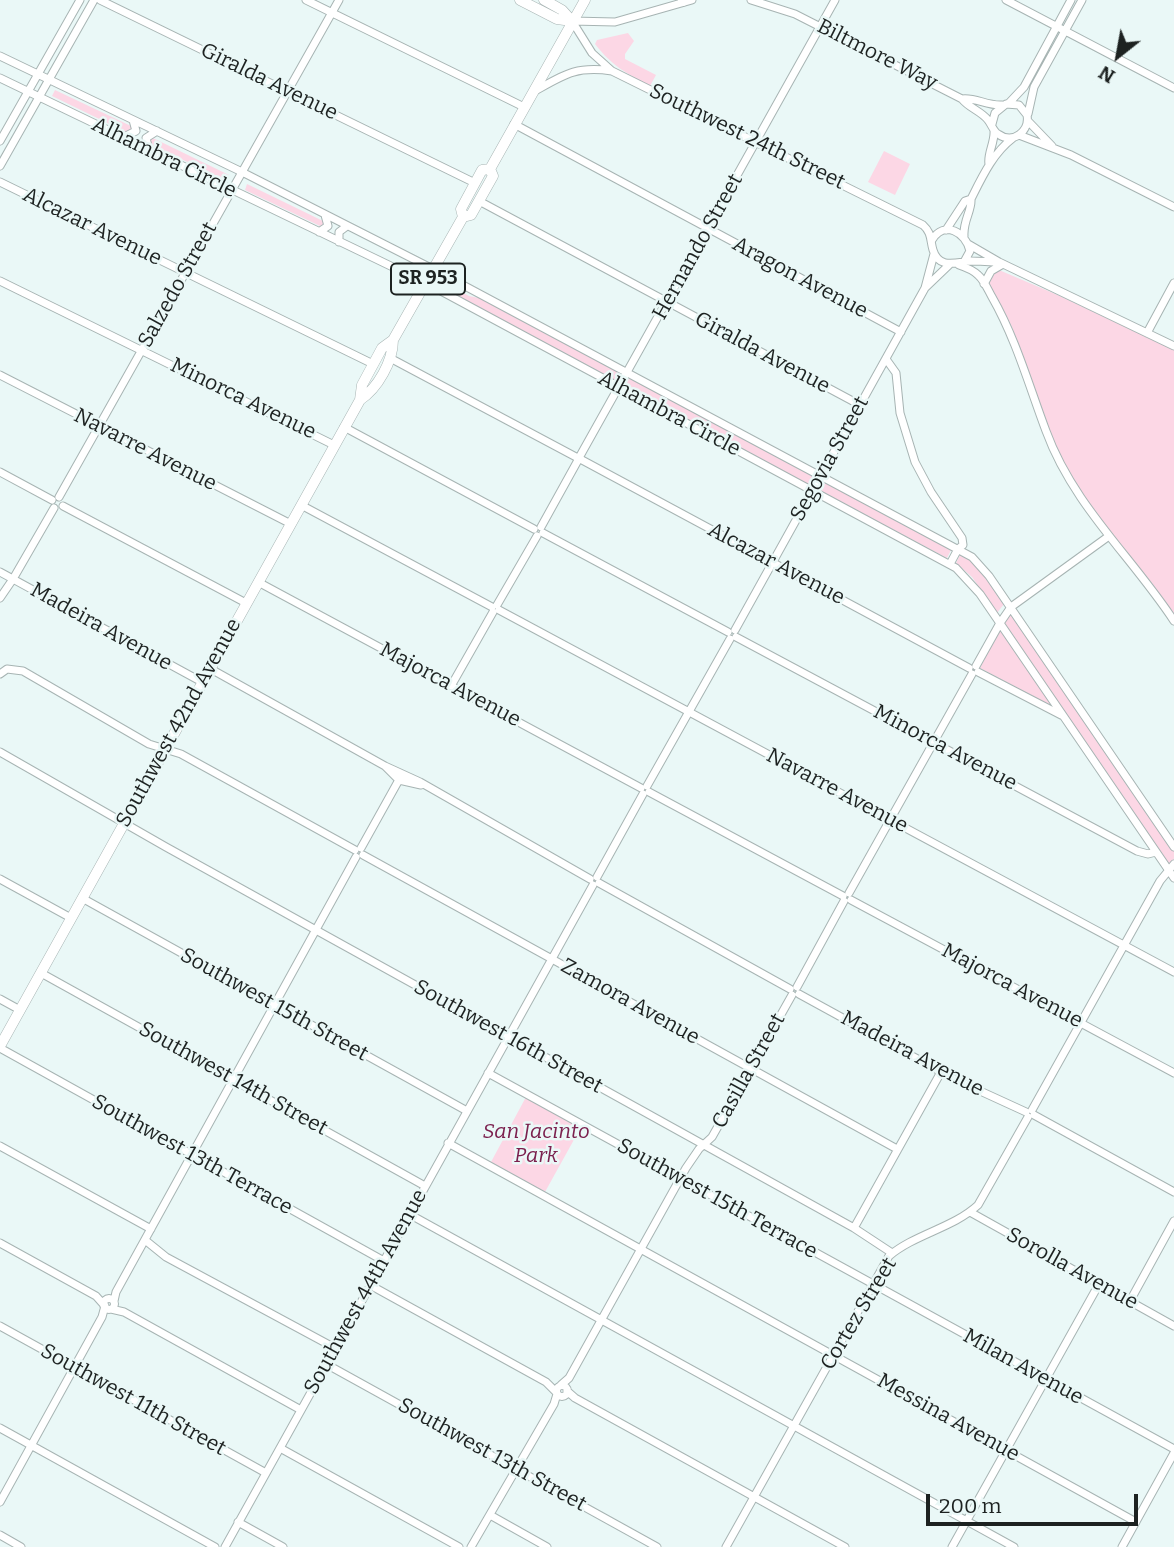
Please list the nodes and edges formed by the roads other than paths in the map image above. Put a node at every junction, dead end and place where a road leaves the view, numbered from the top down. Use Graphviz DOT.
graph roads {
  1 [pos="80,0"];
  2 [pos="94,0"];
  3 [pos="100,0"];
  4 [pos="306,0"];
  5 [pos="339,0"];
  6 [pos="520,0"];
  7 [pos="544,0"];
  8 [pos="584,0"];
  9 [pos="686,0"];
  10 [pos="751,0"];
  11 [pos="768,0"];
  12 [pos="835,0"];
  13 [pos="1006,0"];
  14 [pos="1072,0"];
  15 [pos="1082,0"];
  16 [pos="332,12"];
  17 [pos="795,14"];
  18 [pos="572,21"];
  19 [pos="1057,26"];
  20 [pos="821,27"];
  21 [pos="1065,31"];
  22 [pos="0,56"];
  23 [pos="612,71"];
  24 [pos="38,74"];
  25 [pos="0,78"];
  26 [pos="49,79"];
  27 [pos="1174,88"];
  28 [pos="287,91"];
  29 [pos="28,92"];
  30 [pos="532,93"];
  31 [pos="39,97"];
  32 [pos="962,99"];
  33 [pos="1006,104"];
  34 [pos="524,107"];
  35 [pos="1028,118"];
  36 [pos="133,120"];
  37 [pos="514,124"];
  38 [pos="993,128"];
  39 [pos="157,131"];
  40 [pos="1016,136"];
  41 [pos="123,138"];
  42 [pos="0,141"];
  43 [pos="756,143"];
  44 [pos="1053,146"];
  45 [pos="149,150"];
  46 [pos="989,164"];
  47 [pos="0,166"];
  48 [pos="490,169"];
  49 [pos="242,172"];
  50 [pos="0,182"];
  51 [pos="475,183"];
  52 [pos="232,191"];
  53 [pos="971,199"];
  54 [pos="479,201"];
  55 [pos="1174,207"];
  56 [pos="325,215"];
  57 [pos="467,216"];
  58 [pos="347,226"];
  59 [pos="708,228"];
  60 [pos="946,230"];
  61 [pos="319,232"];
  62 [pos="964,236"];
  63 [pos="932,240"];
  64 [pos="339,242"];
  65 [pos="969,248"];
  66 [pos="934,253"];
  67 [pos="974,261"];
  68 [pos="961,263"];
  69 [pos="1001,263"];
  70 [pos="949,265"];
  71 [pos="433,270"];
  72 [pos="186,272"];
  73 [pos="976,273"];
  74 [pos="0,281"];
  75 [pos="426,283"];
  76 [pos="1174,283"];
  77 [pos="984,284"];
  78 [pos="925,288"];
  79 [pos="667,302"];
  80 [pos="901,332"];
  81 [pos="1147,333"];
  82 [pos="393,340"];
  83 [pos="1174,346"];
  84 [pos="142,350"];
  85 [pos="390,358"];
  86 [pos="884,362"];
  87 [pos="373,364"];
  88 [pos="627,373"];
  89 [pos="0,375"];
  90 [pos="619,387"];
  91 [pos="371,392"];
  92 [pos="360,400"];
  93 [pos="860,405"];
  94 [pos="99,426"];
  95 [pos="344,427"];
  96 [pos="334,445"];
  97 [pos="579,459"];
  98 [pos="0,472"];
  99 [pos="820,475"];
  100 [pos="812,491"];
  101 [pos="57,503"];
  102 [pos="301,505"];
  103 [pos="291,524"];
  104 [pos="539,531"];
  105 [pos="1109,536"];
  106 [pos="958,549"];
  107 [pos="772,562"];
  108 [pos="950,564"];
  109 [pos="0,572"];
  110 [pos="13,579"];
  111 [pos="258,582"];
  112 [pos="0,598"];
  113 [pos="246,603"];
  114 [pos="1011,607"];
  115 [pos="495,609"];
  116 [pos="1174,621"];
  117 [pos="1000,623"];
  118 [pos="732,634"];
  119 [pos="209,668"];
  120 [pos="974,670"];
  121 [pos="4,672"];
  122 [pos="202,682"];
  123 [pos="451,686"];
  124 [pos="689,712"];
  125 [pos="1062,715"];
  126 [pos="933,742"];
  127 [pos="165,749"];
  128 [pos="0,752"];
  129 [pos="400,778"];
  130 [pos="645,790"];
  131 [pos="890,820"];
  132 [pos="123,823"];
  133 [pos="1174,847"];
  134 [pos="1156,852"];
  135 [pos="359,853"];
  136 [pos="1171,867"];
  137 [pos="1174,878"];
  138 [pos="0,879"];
  139 [pos="595,881"];
  140 [pos="82,898"];
  141 [pos="847,898"];
  142 [pos="71,918"];
  143 [pos="315,930"];
  144 [pos="1124,945"];
  145 [pos="551,958"];
  146 [pos="1174,972"];
  147 [pos="41,973"];
  148 [pos="794,991"];
  149 [pos="0,999"];
  150 [pos="274,1005"];
  151 [pos="20,1010"];
  152 [pos="1081,1023"];
  153 [pos="508,1037"];
  154 [pos="0,1047"];
  155 [pos="751,1069"];
  156 [pos="941,1072"];
  157 [pos="488,1073"];
  158 [pos="1174,1073"];
  159 [pos="233,1080"];
  160 [pos="467,1111"];
  161 [pos="1030,1114"];
  162 [pos="448,1143"];
  163 [pos="704,1145"];
  164 [pos="0,1146"];
  165 [pos="897,1149"];
  166 [pos="192,1154"];
  167 [pos="680,1179"];
  168 [pos="425,1186"];
  169 [pos="1174,1192"];
  170 [pos="970,1212"];
  171 [pos="409,1214"];
  172 [pos="1174,1221"];
  173 [pos="854,1228"];
  174 [pos="151,1229"];
  175 [pos="145,1240"];
  176 [pos="0,1243"];
  177 [pos="641,1250"];
  178 [pos="892,1253"];
  179 [pos="384,1261"];
  180 [pos="1100,1284"];
  181 [pos="370,1285"];
  182 [pos="872,1285"];
  183 [pos="1130,1301"];
  184 [pos="109,1304"];
  185 [pos="601,1321"];
  186 [pos="0,1326"];
  187 [pos="1174,1326"];
  188 [pos="335,1349"];
  189 [pos="833,1356"];
  190 [pos="326,1364"];
  191 [pos="74,1367"];
  192 [pos="1045,1380"];
  193 [pos="562,1391"];
  194 [pos="301,1410"];
  195 [pos="793,1426"];
  196 [pos="0,1428"];
  197 [pos="31,1446"];
  198 [pos="280,1448"];
  199 [pos="1006,1450"];
  200 [pos="1174,1451"];
  201 [pos="518,1469"];
  202 [pos="266,1473"];
  203 [pos="754,1497"];
  204 [pos="0,1502"];
  205 [pos="490,1515"];
  206 [pos="966,1521"];
  207 [pos="238,1522"];
  208 [pos="1136,1522"];
  209 [pos="0,1535"];
  210 [pos="21,1547"];
  211 [pos="215,1547"];
  212 [pos="225,1547"];
  213 [pos="283,1547"];
  214 [pos="459,1547"];
  215 [pos="471,1547"];
  216 [pos="547,1547"];
  217 [pos="657,1547"];
  218 [pos="726,1547"];
  219 [pos="845,1547"];
  220 [pos="951,1547"];
  221 [pos="1014,1547"];
  222 [pos="1122,1547"];
  1 -- 24 [label="street"];
  2 -- 26 [label="street"];
  3 -- 28 [label="street, Giralda Avenue"];
  4 -- 16 [label="street"];
  5 -- 16 [label="street, Salzedo Street"];
  6 -- 18 [label="main road"];
  7 -- 18 [label="main road"];
  8 -- 18 [label="main road, Southwest 42nd Avenue / SR 953"];
  9 -- 18 [label="street"];
  10 -- 17 [label="street, Biltmore Way"];
  11 -- 17 [label="street"];
  12 -- 20 [label="street, Hernando Street"];
  13 -- 19 [label="street"];
  14 -- 19 [label="street"];
  15 -- 21 [label="street"];
  16 -- 28 [label="street, Salzedo Street"];
  16 -- 34 [label="street"];
  17 -- 20 [label="street, Biltmore Way"];
  18 -- 23 [label="street, Southwest 24th Street"];
  18 -- 30 [label="main road, Southwest 42nd Avenue / SR 953"];
  19 -- 21 [label="street"];
  19 -- 33 [label="street"];
  20 -- 32 [label="street, Biltmore Way"];
  20 -- 43 [label="street, Hernando Street"];
  21 -- 27 [label="street"];
  21 -- 35 [label="street"];
  22 -- 24 [label="street, Alhambra Circle"];
  23 -- 30 [label="street"];
  23 -- 43 [label="street, Southwest 24th Street"];
  24 -- 26 [label="street, Alhambra Circle"];
  24 -- 29 [label="street"];
  25 -- 29 [label="street, Alhambra Circle"];
  26 -- 31 [label="street"];
  26 -- 36 [label="street, Alhambra Circle"];
  28 -- 49 [label="street, Salzedo Street"];
  28 -- 51 [label="street, Giralda Avenue"];
  29 -- 31 [label="street, Alhambra Circle"];
  29 -- 42 [label="street"];
  30 -- 34 [label="main road, Southwest 42nd Avenue / SR 953"];
  31 -- 41 [label="street, Alhambra Circle"];
  31 -- 47 [label="street"];
  32 -- 33 [label="street, Biltmore Way"];
  32 -- 38 [label="street, Biltmore Way"];
  33 -- 35 [label="street"];
  33 -- 38 [label="street"];
  34 -- 37 [label="main road, Southwest 42nd Avenue / SR 953"];
  35 -- 40 [label="street"];
  35 -- 44 [label="street"];
  36 -- 39 [label="street, Alhambra Circle"];
  36 -- 41 [label="street"];
  37 -- 48 [label="main road, Southwest 42nd Avenue / SR 953"];
  37 -- 59 [label="street, Aragon Avenue"];
  38 -- 40 [label="street"];
  38 -- 46 [label="street"];
  39 -- 45 [label="street"];
  39 -- 49 [label="street, Alhambra Circle"];
  40 -- 44 [label="street"];
  40 -- 46 [label="street"];
  41 -- 45 [label="street, Alhambra Circle"];
  43 -- 59 [label="street, Hernando Street"];
  43 -- 63 [label="street, Southwest 24th Street"];
  44 -- 55 [label="street"];
  45 -- 52 [label="street, Alhambra Circle"];
  46 -- 53 [label="street"];
  48 -- 51 [label="main road, Southwest 42nd Avenue / SR 953"];
  48 -- 54 [label="main road, Southwest 42nd Avenue / SR 953"];
  49 -- 52 [label="street, Salzedo Street"];
  49 -- 56 [label="street, Alhambra Circle"];
  50 -- 72 [label="street, Alcazar Avenue"];
  51 -- 57 [label="main road, Southwest 42nd Avenue / SR 953"];
  52 -- 61 [label="street, Alhambra Circle"];
  52 -- 72 [label="street, Salzedo Street"];
  53 -- 60 [label="street"];
  53 -- 62 [label="street"];
  54 -- 57 [label="main road, Southwest 42nd Avenue / SR 953"];
  54 -- 79 [label="street, Giralda Avenue"];
  56 -- 58 [label="street, Alhambra Circle"];
  56 -- 61 [label="street"];
  57 -- 71 [label="main road, Southwest 42nd Avenue / SR 953"];
  58 -- 64 [label="street"];
  58 -- 71 [label="street, Alhambra Circle"];
  59 -- 79 [label="street, Hernando Street"];
  59 -- 80 [label="street, Aragon Avenue"];
  60 -- 62 [label="street"];
  60 -- 63 [label="street"];
  61 -- 64 [label="street, Alhambra Circle"];
  62 -- 65 [label="street"];
  63 -- 66 [label="street"];
  64 -- 75 [label="street, Alhambra Circle"];
  65 -- 67 [label="street"];
  65 -- 68 [label="street"];
  65 -- 69 [label="street"];
  66 -- 70 [label="street"];
  66 -- 78 [label="street, Segovia Street"];
  67 -- 68 [label="street"];
  67 -- 69 [label="street"];
  67 -- 73 [label="street"];
  68 -- 70 [label="street"];
  68 -- 73 [label="street"];
  69 -- 77 [label="street"];
  69 -- 81 [label="street"];
  70 -- 78 [label="street, Segovia Street"];
  71 -- 75 [label="main road, Southwest 42nd Avenue / SR 953"];
  71 -- 88 [label="street, Alhambra Circle"];
  72 -- 84 [label="street, Salzedo Street"];
  72 -- 87 [label="street, Alcazar Avenue"];
  73 -- 77 [label="street"];
  74 -- 84 [label="street, Minorca Avenue"];
  75 -- 82 [label="main road, Southwest 42nd Avenue / SR 953"];
  75 -- 90 [label="street, Alhambra Circle"];
  76 -- 81 [label="street"];
  77 -- 105 [label="street"];
  78 -- 80 [label="street, Segovia Street"];
  79 -- 88 [label="street, Hernando Street"];
  79 -- 93 [label="street, Giralda Avenue"];
  80 -- 86 [label="street, Segovia Street"];
  81 -- 83 [label="street"];
  82 -- 85 [label="main road, Southwest 42nd Avenue / SR 953"];
  82 -- 87 [label="main road, Southwest 42nd Avenue / SR 953"];
  84 -- 94 [label="street, Salzedo Street"];
  84 -- 96 [label="street, Minorca Avenue"];
  85 -- 91 [label="main road, Southwest 42nd Avenue / SR 953"];
  85 -- 97 [label="street, Alcazar Avenue"];
  86 -- 93 [label="street, Segovia Street"];
  86 -- 106 [label="street"];
  87 -- 91 [label="main road"];
  87 -- 92 [label="main road, Southwest 42nd Avenue / SR 953"];
  88 -- 90 [label="street, Hernando Street"];
  88 -- 99 [label="street, Alhambra Circle"];
  89 -- 94 [label="street, Navarre Avenue"];
  90 -- 97 [label="street, Hernando Street"];
  90 -- 100 [label="street, Alhambra Circle"];
  91 -- 92 [label="main road, Southwest 42nd Avenue / SR 953"];
  92 -- 95 [label="main road, Southwest 42nd Avenue / SR 953"];
  93 -- 99 [label="street, Segovia Street"];
  94 -- 101 [label="street, Salzedo Street"];
  94 -- 103 [label="street, Navarre Avenue"];
  95 -- 96 [label="main road, Southwest 42nd Avenue / SR 953"];
  95 -- 104 [label="street, Minorca Avenue"];
  96 -- 102 [label="main road, Southwest 42nd Avenue / SR 953"];
  97 -- 104 [label="street, Hernando Street"];
  97 -- 107 [label="street, Alcazar Avenue"];
  98 -- 101 [label="street"];
  99 -- 100 [label="street, Segovia Street"];
  99 -- 106 [label="street, Alhambra Circle"];
  100 -- 107 [label="street, Segovia Street"];
  100 -- 108 [label="street, Alhambra Circle"];
  101 -- 110 [label="street, Salzedo Street"];
  101 -- 113 [label="street"];
  102 -- 103 [label="main road, Southwest 42nd Avenue / SR 953"];
  102 -- 115 [label="street, Navarre Avenue"];
  103 -- 111 [label="main road, Southwest 42nd Avenue / SR 953"];
  104 -- 115 [label="street, Hernando Street"];
  104 -- 118 [label="street, Minorca Avenue"];
  105 -- 114 [label="street, Casilla Street"];
  105 -- 116 [label="street"];
  106 -- 108 [label="street"];
  106 -- 114 [label="street, Alhambra Circle"];
  107 -- 118 [label="street, Segovia Street"];
  107 -- 120 [label="street, Alcazar Avenue"];
  108 -- 117 [label="street, Alhambra Circle"];
  109 -- 110 [label="street, Madeira Avenue"];
  110 -- 112 [label="street, Salzedo Street"];
  110 -- 122 [label="street, Madeira Avenue"];
  111 -- 113 [label="main road, Southwest 42nd Avenue / SR 953"];
  111 -- 123 [label="street, Majorca Avenue"];
  113 -- 119 [label="main road, Southwest 42nd Avenue / SR 953"];
  114 -- 117 [label="street, Casilla Street"];
  114 -- 133 [label="street, Alhambra Circle"];
  115 -- 123 [label="street, Hernando Street"];
  115 -- 124 [label="street, Navarre Avenue"];
  117 -- 120 [label="street, Casilla Street"];
  117 -- 125 [label="street, Alhambra Circle"];
  118 -- 124 [label="street, Segovia Street"];
  118 -- 126 [label="street, Minorca Avenue"];
  119 -- 122 [label="main road, Southwest 42nd Avenue / SR 953"];
  119 -- 129 [label="street"];
  120 -- 125 [label="street, Alcazar Avenue"];
  120 -- 126 [label="street, Casilla Street"];
  121 -- 127 [label="street, Zamora Avenue"];
  122 -- 127 [label="main road, Southwest 42nd Avenue / SR 953"];
  123 -- 130 [label="street, Majorca Avenue"];
  124 -- 130 [label="street, Segovia Street"];
  124 -- 131 [label="street, Navarre Avenue"];
  125 -- 134 [label="street, Alhambra Circle"];
  126 -- 131 [label="street, Casilla Street"];
  126 -- 134 [label="street, Minorca Avenue"];
  127 -- 132 [label="main road, Southwest 42nd Avenue / SR 953"];
  127 -- 135 [label="street, Zamora Avenue"];
  128 -- 132 [label="street, Southwest 16th Street"];
  129 -- 135 [label="street"];
  129 -- 139 [label="street, Madeira Avenue"];
  130 -- 139 [label="street, Segovia Street"];
  130 -- 141 [label="street, Majorca Avenue"];
  131 -- 141 [label="street, Casilla Street"];
  131 -- 144 [label="street, Navarre Avenue"];
  132 -- 140 [label="main road, Southwest 42nd Avenue / SR 953"];
  132 -- 143 [label="street, Southwest 16th Street"];
  134 -- 136 [label="street, Alhambra Circle"];
  135 -- 143 [label="street"];
  135 -- 145 [label="street, Zamora Avenue"];
  136 -- 137 [label="street, Alhambra Circle"];
  136 -- 144 [label="street, Cortez Street"];
  138 -- 142 [label="street"];
  139 -- 145 [label="street, Segovia Street"];
  139 -- 148 [label="street, Madeira Avenue"];
  140 -- 142 [label="main road, Southwest 42nd Avenue / SR 953"];
  140 -- 150 [label="street, Southwest 15th Street"];
  141 -- 148 [label="street, Casilla Street"];
  141 -- 152 [label="street, Majorca Avenue"];
  142 -- 147 [label="main road, Southwest 42nd Avenue / SR 953"];
  143 -- 150 [label="street"];
  143 -- 153 [label="street, Southwest 16th Street"];
  144 -- 146 [label="street, Navarre Avenue"];
  144 -- 152 [label="street, Cortez Street"];
  145 -- 153 [label="street, Segovia Street"];
  145 -- 155 [label="street, Zamora Avenue"];
  147 -- 151 [label="main road, Southwest 42nd Avenue / SR 953"];
  147 -- 159 [label="street, Southwest 14th Street"];
  148 -- 155 [label="street, Casilla Street"];
  148 -- 156 [label="street, Madeira Avenue"];
  149 -- 151 [label="street"];
  150 -- 159 [label="street"];
  150 -- 160 [label="street, Southwest 15th Street"];
  151 -- 154 [label="main road, Southwest 42nd Avenue / SR 953"];
  152 -- 158 [label="street, Majorca Avenue"];
  152 -- 161 [label="street, Cortez Street"];
  153 -- 157 [label="street, Southwest 44th Avenue"];
  153 -- 163 [label="street, Southwest 16th Street"];
  154 -- 166 [label="street, Southwest 13th Terrace"];
  155 -- 163 [label="street, Casilla Street"];
  155 -- 165 [label="street, Zamora Avenue"];
  156 -- 161 [label="street, Madeira Avenue"];
  156 -- 165 [label="street"];
  157 -- 160 [label="street, Southwest 44th Avenue"];
  157 -- 167 [label="street, Southwest 15th Terrace"];
  159 -- 166 [label="street"];
  159 -- 168 [label="street, Southwest 14th Street"];
  160 -- 162 [label="street, Southwest 44th Avenue"];
  161 -- 169 [label="street, Madeira Avenue"];
  161 -- 170 [label="street, Cortez Street"];
  162 -- 168 [label="street, Southwest 44th Avenue"];
  162 -- 177 [label="street"];
  163 -- 167 [label="street, Casilla Street"];
  163 -- 173 [label="street, Southwest 16th Street"];
  164 -- 174 [label="street"];
  165 -- 173 [label="street"];
  166 -- 174 [label="street"];
  166 -- 179 [label="street, Southwest 13th Terrace"];
  167 -- 177 [label="street, Casilla Street"];
  167 -- 182 [label="street, Southwest 15th Terrace"];
  168 -- 171 [label="street, Southwest 44th Avenue"];
  170 -- 178 [label="street, Cortez Street"];
  170 -- 180 [label="street, Sorolla Avenue"];
  171 -- 179 [label="street, Southwest 44th Avenue"];
  171 -- 185 [label="street"];
  172 -- 183 [label="street"];
  173 -- 178 [label="street, Southwest 16th Street"];
  174 -- 175 [label="street"];
  175 -- 184 [label="street"];
  175 -- 188 [label="street"];
  176 -- 184 [label="street"];
  177 -- 185 [label="street, Casilla Street"];
  177 -- 189 [label="street"];
  178 -- 182 [label="street, Cortez Street"];
  179 -- 181 [label="street, Southwest 44th Avenue"];
  180 -- 183 [label="street, Sorolla Avenue"];
  180 -- 192 [label="street"];
  181 -- 188 [label="street, Southwest 44th Avenue"];
  181 -- 193 [label="street"];
  182 -- 189 [label="street, Cortez Street"];
  182 -- 192 [label="street, Milan Avenue"];
  183 -- 187 [label="street, Sorolla Avenue"];
  184 -- 191 [label="street"];
  184 -- 194 [label="street"];
  185 -- 193 [label="street, Casilla Street"];
  185 -- 195 [label="street"];
  186 -- 191 [label="street, Southwest 11th Street"];
  188 -- 190 [label="street, Southwest 44th Avenue"];
  189 -- 195 [label="street, Cortez Street"];
  189 -- 199 [label="street, Messina Avenue"];
  190 -- 194 [label="street, Southwest 44th Avenue"];
  190 -- 201 [label="street, Southwest 13th Street"];
  191 -- 197 [label="street"];
  191 -- 202 [label="street, Southwest 11th Street"];
  192 -- 199 [label="street"];
  192 -- 200 [label="street, Milan Avenue"];
  193 -- 201 [label="street"];
  193 -- 203 [label="street"];
  194 -- 198 [label="street, Southwest 44th Avenue"];
  195 -- 203 [label="street, Cortez Street"];
  195 -- 206 [label="street"];
  196 -- 197 [label="street"];
  197 -- 204 [label="street"];
  197 -- 211 [label="street"];
  198 -- 202 [label="street, Southwest 44th Avenue"];
  198 -- 214 [label="street"];
  199 -- 206 [label="street"];
  199 -- 208 [label="street, Messina Avenue"];
  200 -- 208 [label="street"];
  201 -- 205 [label="street"];
  201 -- 217 [label="street, Southwest 13th Street"];
  202 -- 207 [label="street, Southwest 44th Avenue"];
  203 -- 218 [label="street, Cortez Street"];
  203 -- 219 [label="street"];
  205 -- 215 [label="street"];
  205 -- 216 [label="street"];
  206 -- 220 [label="street"];
  206 -- 221 [label="street"];
  207 -- 212 [label="street, Southwest 44th Avenue"];
  207 -- 213 [label="street"];
  208 -- 222 [label="street"];
  209 -- 210 [label="street"];
}
